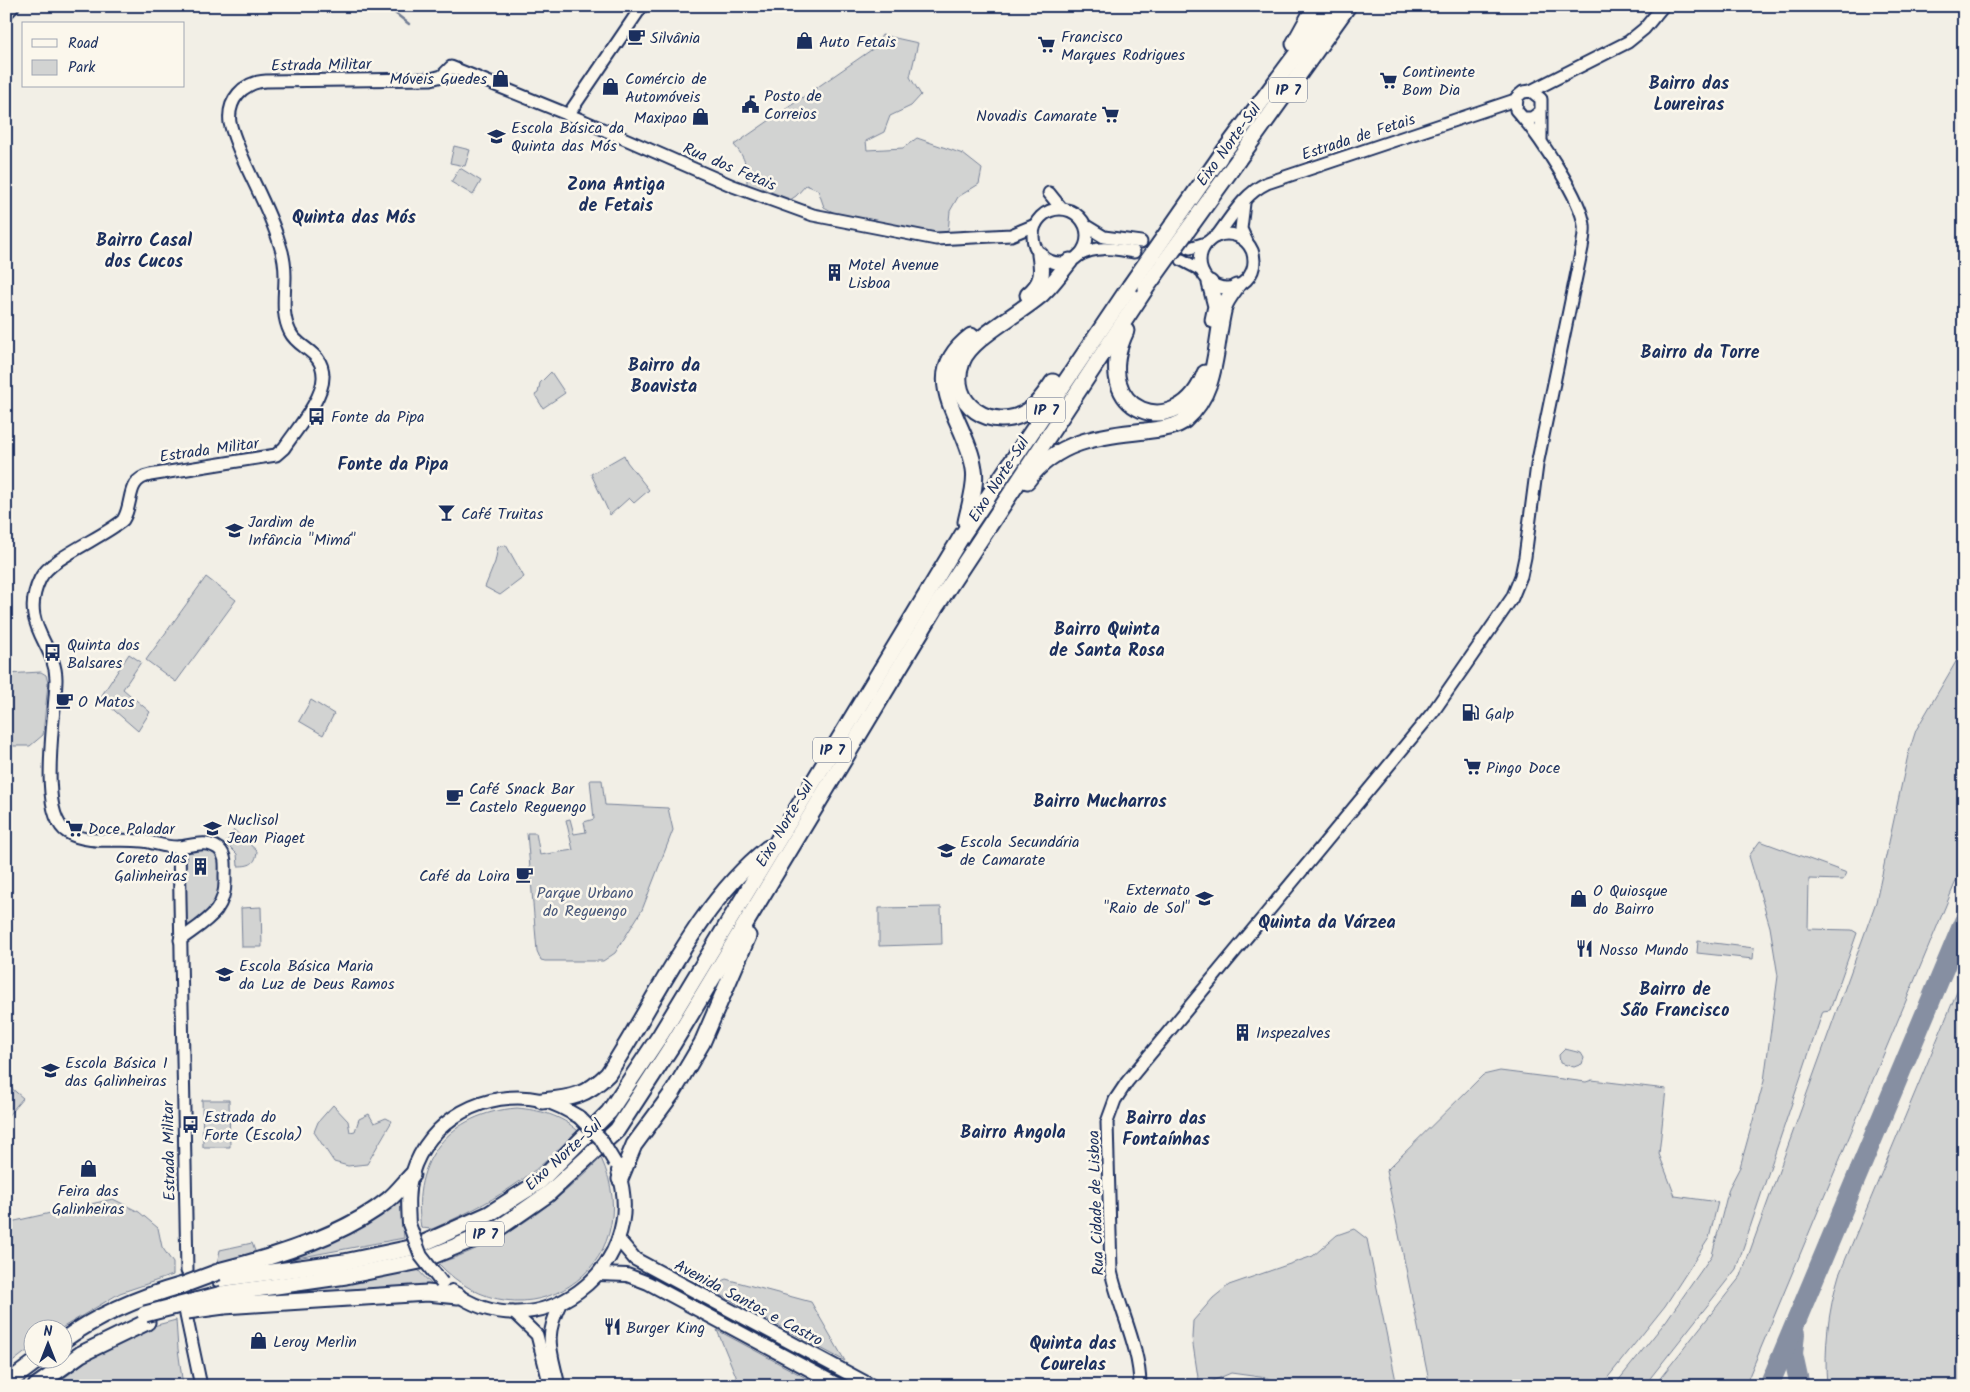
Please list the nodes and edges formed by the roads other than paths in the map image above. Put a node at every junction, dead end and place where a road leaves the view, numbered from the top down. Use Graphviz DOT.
graph roads {
  1 [pos="11,6"];
  2 [pos="642,6"];
  3 [pos="1315,6"];
  4 [pos="1332,6"];
  5 [pos="1348,6"];
  6 [pos="1663,6"];
  7 [pos="6,11"];
  8 [pos="1655,11"];
  9 [pos="451,67"];
  10 [pos="1556,78"];
  11 [pos="1531,91"];
  12 [pos="1266,94"];
  13 [pos="1515,100"];
  14 [pos="1541,108"];
  15 [pos="1487,110"];
  16 [pos="568,115"];
  17 [pos="1520,116"];
  18 [pos="1541,139"];
  19 [pos="1049,193"];
  20 [pos="1244,199"];
  21 [pos="1055,209"];
  22 [pos="1035,225"];
  23 [pos="1086,226"];
  24 [pos="1011,235"];
  25 [pos="1217,236"];
  26 [pos="1247,242"];
  27 [pos="1206,243"];
  28 [pos="1146,248"];
  29 [pos="1190,248"];
  30 [pos="1037,250"];
  31 [pos="1134,252"];
  32 [pos="1074,258"];
  33 [pos="1182,260"];
  34 [pos="1201,270"];
  35 [pos="1210,283"];
  36 [pos="1125,285"];
  37 [pos="1236,287"];
  38 [pos="1146,288"];
  39 [pos="997,513"];
  40 [pos="963,534"];
  41 [pos="776,843"];
  42 [pos="179,847"];
  43 [pos="761,896"];
  44 [pos="180,940"];
  45 [pos="542,1100"];
  46 [pos="412,1175"];
  47 [pos="620,1179"];
  48 [pos="618,1239"];
  49 [pos="599,1274"];
  50 [pos="185,1278"];
  51 [pos="221,1288"];
  52 [pos="458,1296"];
  53 [pos="561,1302"];
  54 [pos="512,1312"];
  55 [pos="186,1314"];
  56 [pos="146,1318"];
  57 [pos="72,1334"];
  58 [pos="72,1351"];
  59 [pos="25,1370"];
  60 [pos="43,1370"];
  61 [pos="6,1384"];
  62 [pos="26,1386"];
  63 [pos="36,1386"];
  64 [pos="202,1386"];
  65 [pos="550,1386"];
  66 [pos="559,1386"];
  67 [pos="840,1386"];
  68 [pos="872,1386"];
  69 [pos="1140,1386"];
  1 -- 7 [label="highway"];
  2 -- 16 [label="street"];
  3 -- 12 [label="highway"];
  4 -- 12 [label="highway"];
  5 -- 38 [label="highway, Eixo Norte-Sul / IP 7, bridge"];
  6 -- 8 [label="street"];
  8 -- 10 [label="street"];
  9 -- 16 [label="street, Rua dos Fetais"];
  9 -- 42 [label="street, Estrada Militar"];
  10 -- 11 [label="street"];
  10 -- 14 [label="street"];
  11 -- 13 [label="street"];
  11 -- 14 [label="street"];
  12 -- 28 [label="highway, Eixo Norte-Sul / IP 7, bridge"];
  13 -- 15 [label="street, Estrada de Fetais"];
  13 -- 17 [label="street"];
  14 -- 17 [label="street"];
  14 -- 18 [label="street"];
  15 -- 17 [label="street, Estrada de Fetais"];
  15 -- 20 [label="street, Estrada de Fetais"];
  16 -- 24 [label="street, Rua dos Fetais"];
  17 -- 18 [label="street"];
  18 -- 69 [label="street, Rua Cidade de Lisboa"];
  19 -- 21 [label="street"];
  20 -- 25 [label="street, Estrada de Fetais"];
  20 -- 26 [label="street"];
  21 -- 22 [label="street"];
  21 -- 23 [label="street"];
  22 -- 24 [label="street, Rua dos Fetais"];
  22 -- 30 [label="street"];
  23 -- 28 [label="street"];
  23 -- 32 [label="street"];
  24 -- 30 [label="street, Rua dos Fetais"];
  25 -- 26 [label="street"];
  25 -- 27 [label="street"];
  26 -- 37 [label="street"];
  27 -- 29 [label="street"];
  27 -- 34 [label="street"];
  28 -- 36 [label="highway, Eixo Norte-Sul / IP 7, bridge"];
  30 -- 32 [label="street"];
  30 -- 40 [label="highway"];
  31 -- 32 [label="street"];
  32 -- 36 [label="highway"];
  33 -- 34 [label="street"];
  34 -- 35 [label="street"];
  35 -- 37 [label="street"];
  35 -- 38 [label="highway"];
  36 -- 40 [label="highway, Eixo Norte-Sul / IP 7"];
  37 -- 39 [label="highway"];
  38 -- 39 [label="highway, Eixo Norte-Sul / IP 7"];
  39 -- 43 [label="highway, Eixo Norte-Sul / IP 7"];
  40 -- 41 [label="highway, Eixo Norte-Sul / IP 7"];
  41 -- 45 [label="highway"];
  41 -- 51 [label="highway, Eixo Norte-Sul / IP 7"];
  42 -- 44 [label="street, Estrada Militar"];
  42 -- 44 [label="street, Estrada Militar"];
  43 -- 47 [label="highway"];
  43 -- 51 [label="highway, Eixo Norte-Sul / IP 7"];
  44 -- 50 [label="street, Estrada Militar"];
  45 -- 46 [label="main road"];
  45 -- 47 [label="main road, bridge"];
  46 -- 51 [label="highway"];
  46 -- 52 [label="main road, bridge"];
  47 -- 48 [label="main road"];
  48 -- 49 [label="main road"];
  48 -- 68 [label="main road, Avenida Santos e Castro"];
  49 -- 53 [label="main road"];
  49 -- 67 [label="main road, Avenida Santos e Castro"];
  50 -- 51 [label="highway, Eixo Norte-Sul / IP 7, bridge"];
  50 -- 57 [label="highway, Eixo Norte-Sul / IP 7"];
  51 -- 52 [label="highway"];
  51 -- 56 [label="highway, bridge"];
  52 -- 54 [label="main road"];
  53 -- 54 [label="main road"];
  53 -- 66 [label="street"];
  54 -- 65 [label="street"];
  55 -- 64 [label="street"];
  56 -- 58 [label="highway"];
  56 -- 63 [label="highway"];
  59 -- 61 [label="highway"];
  60 -- 62 [label="highway"];
}
